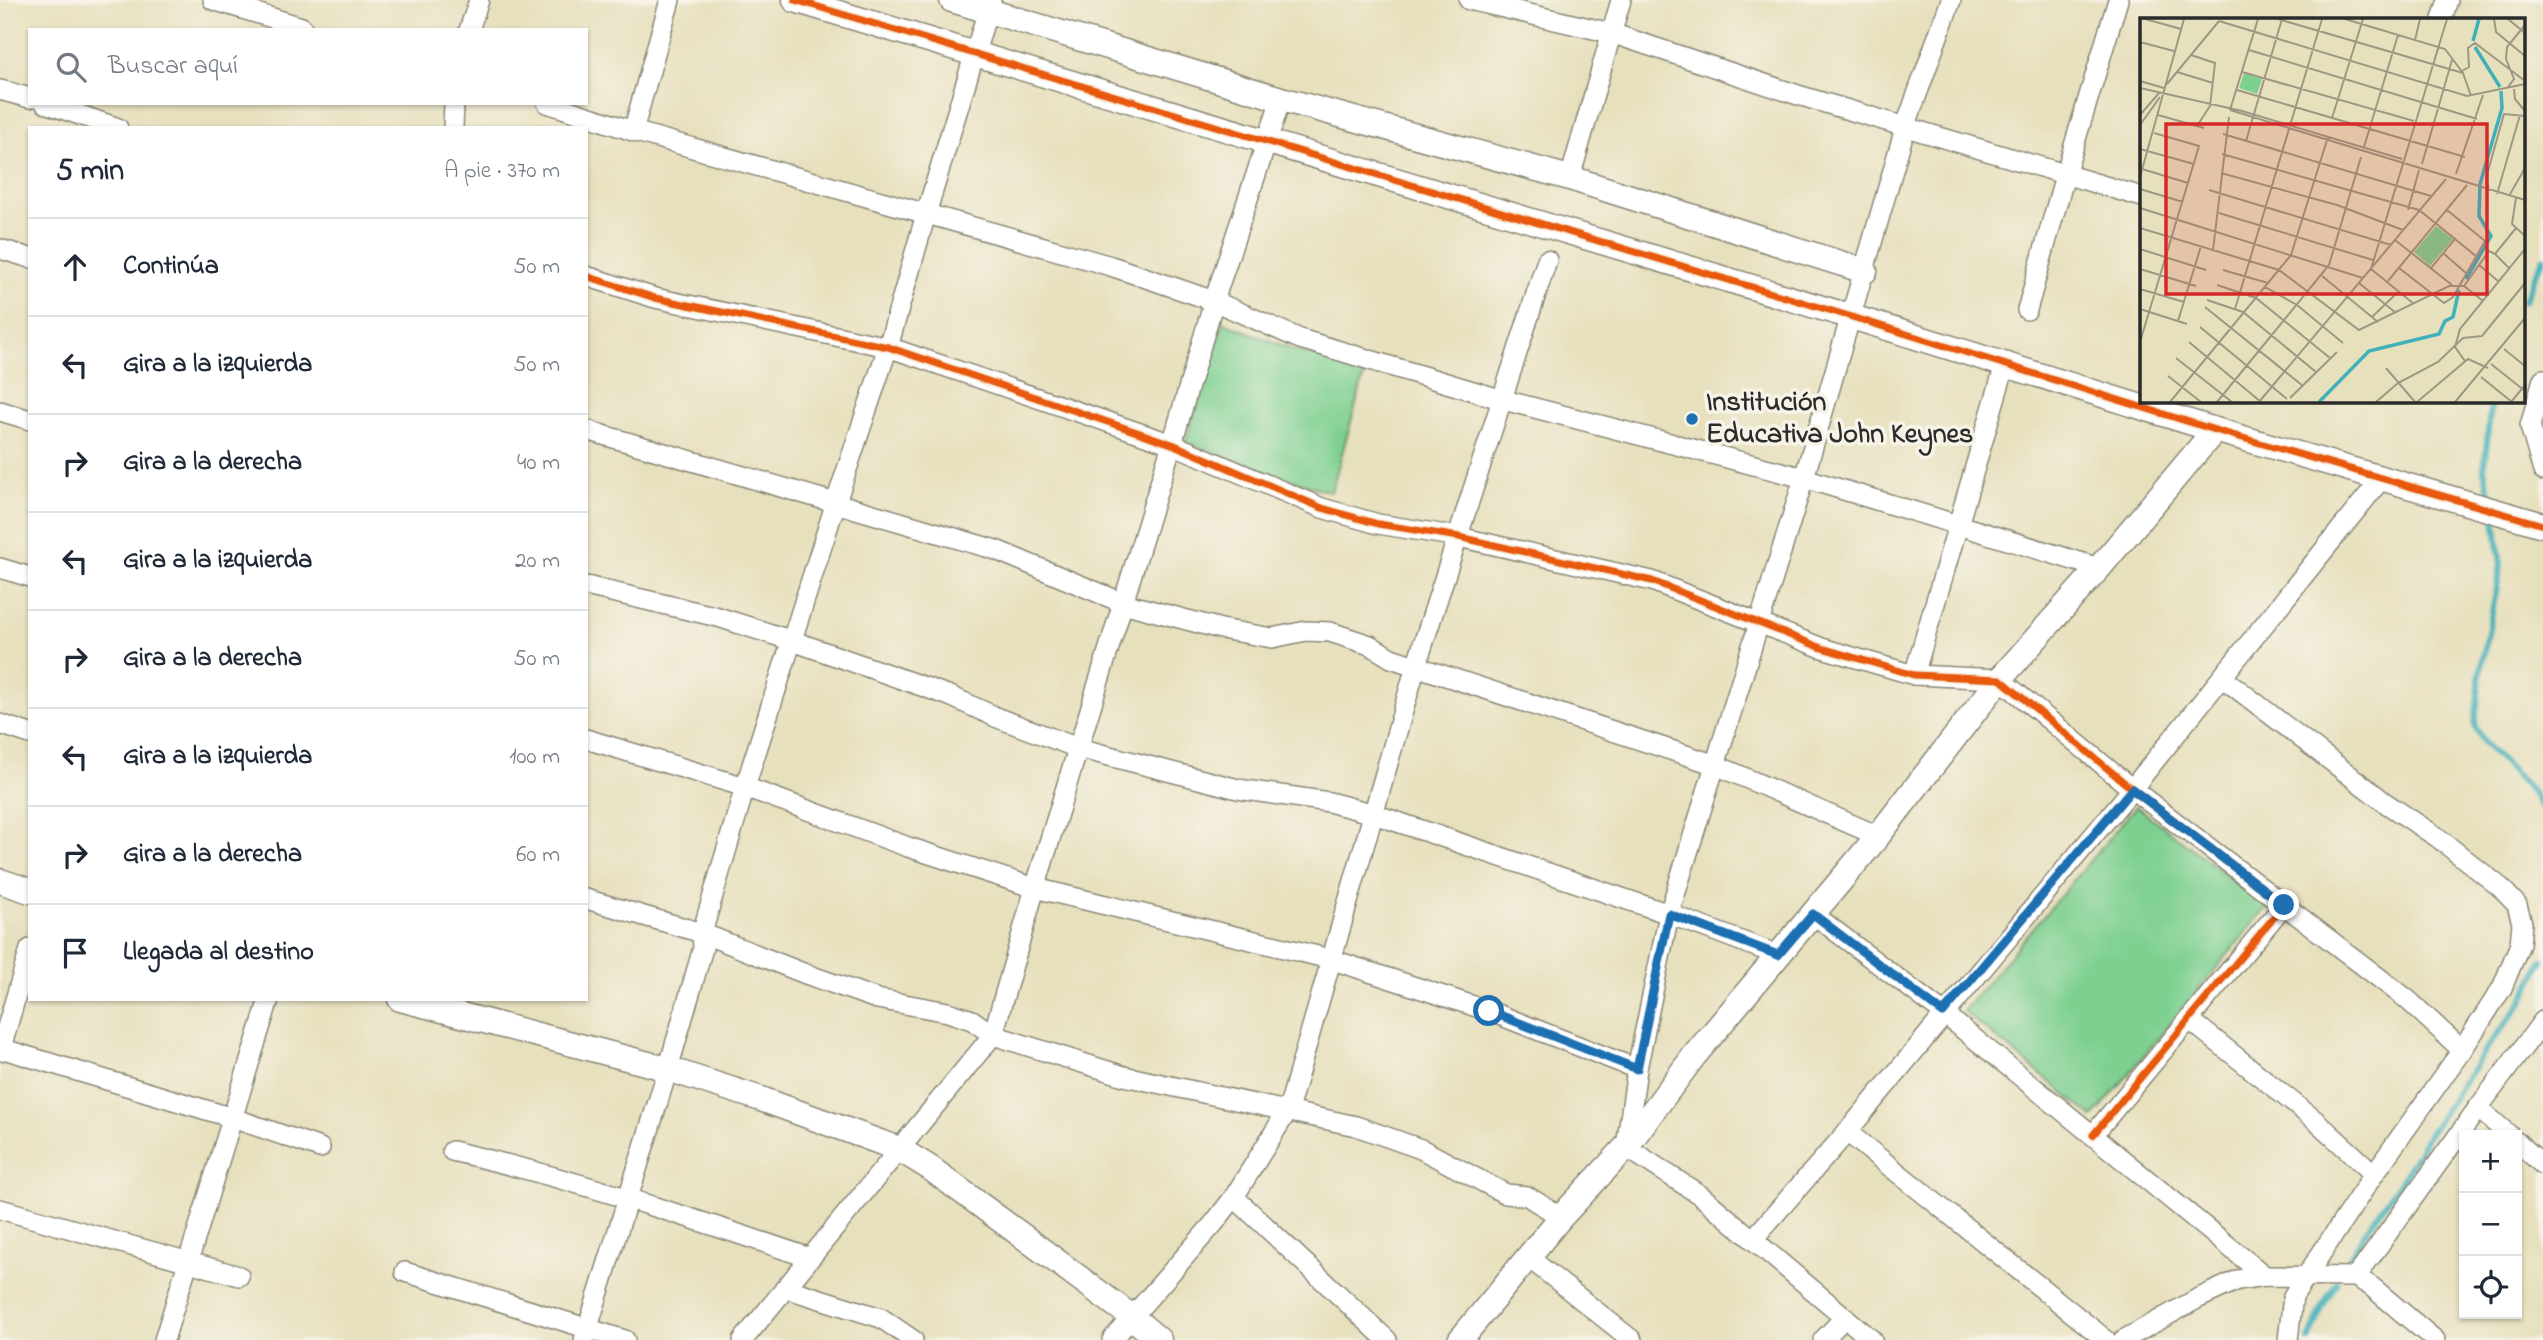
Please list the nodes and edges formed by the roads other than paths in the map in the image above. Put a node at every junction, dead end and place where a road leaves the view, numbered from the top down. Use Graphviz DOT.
graph roads {
  1 [pos="213,0"];
  2 [pos="479,0"];
  3 [pos="670,0"];
  4 [pos="795,0"];
  5 [pos="952,0"];
  6 [pos="1469,0"];
  7 [pos="1621,0"];
  8 [pos="1951,0"];
  9 [pos="2118,0"];
  10 [pos="2448,0"];
  11 [pos="248,5"];
  12 [pos="989,5"];
  13 [pos="2442,18"];
  14 [pos="302,27"];
  15 [pos="470,28"];
  16 [pos="1611,33"];
  17 [pos="974,54"];
  18 [pos="0,90"];
  19 [pos="28,97"];
  20 [pos="1281,99"];
  21 [pos="51,105"];
  22 [pos="454,105"];
  23 [pos="553,105"];
  24 [pos="1906,125"];
  25 [pos="112,126"];
  26 [pos="453,126"];
  27 [pos="633,131"];
  28 [pos="1267,142"];
  29 [pos="2066,172"];
  30 [pos="1570,178"];
  31 [pos="2140,196"];
  32 [pos="926,214"];
  33 [pos="0,249"];
  34 [pos="28,257"];
  35 [pos="1547,260"];
  36 [pos="1865,271"];
  37 [pos="588,277"];
  38 [pos="1214,301"];
  39 [pos="2027,310"];
  40 [pos="1852,317"];
  41 [pos="888,347"];
  42 [pos="2005,365"];
  43 [pos="2543,379"];
  44 [pos="1500,399"];
  45 [pos="0,411"];
  46 [pos="28,419"];
  47 [pos="2215,430"];
  48 [pos="588,431"];
  49 [pos="1172,444"];
  50 [pos="2543,471"];
  51 [pos="1804,478"];
  52 [pos="2382,478"];
  53 [pos="836,502"];
  54 [pos="2543,525"];
  55 [pos="1957,527"];
  56 [pos="1459,537"];
  57 [pos="0,568"];
  58 [pos="2099,568"];
  59 [pos="28,576"];
  60 [pos="588,586"];
  61 [pos="1123,603"];
  62 [pos="1760,623"];
  63 [pos="793,641"];
  64 [pos="1416,666"];
  65 [pos="1914,675"];
  66 [pos="2222,678"];
  67 [pos="2000,679"];
  68 [pos="0,724"];
  69 [pos="28,733"];
  70 [pos="588,740"];
  71 [pos="1078,748"];
  72 [pos="1716,765"];
  73 [pos="745,787"];
  74 [pos="2132,789"];
  75 [pos="1374,814"];
  76 [pos="1878,836"];
  77 [pos="0,881"];
  78 [pos="1035,888"];
  79 [pos="28,890"];
  80 [pos="588,900"];
  81 [pos="2284,905"];
  82 [pos="1669,914"];
  83 [pos="1813,914"];
  84 [pos="702,933"];
  85 [pos="1778,955"];
  86 [pos="28,956"];
  87 [pos="1331,959"];
  88 [pos="268,1001"];
  89 [pos="408,1001"];
  90 [pos="1943,1013"];
  91 [pos="2190,1020"];
  92 [pos="2543,1021"];
  93 [pos="993,1035"];
  94 [pos="0,1049"];
  95 [pos="2462,1050"];
  96 [pos="668,1069"];
  97 [pos="1637,1069"];
  98 [pos="2478,1108"];
  99 [pos="1288,1110"];
  100 [pos="233,1118"];
  101 [pos="2503,1130"];
  102 [pos="1847,1132"];
  103 [pos="2094,1135"];
  104 [pos="2522,1146"];
  105 [pos="1626,1147"];
  106 [pos="320,1148"];
  107 [pos="899,1149"];
  108 [pos="452,1151"];
  109 [pos="2543,1165"];
  110 [pos="2374,1174"];
  111 [pos="628,1197"];
  112 [pos="1234,1197"];
  113 [pos="0,1209"];
  114 [pos="1561,1217"];
  115 [pos="1754,1238"];
  116 [pos="1528,1257"];
  117 [pos="810,1258"];
  118 [pos="188,1264"];
  119 [pos="405,1272"];
  120 [pos="239,1276"];
  121 [pos="2265,1276"];
  122 [pos="2306,1276"];
  123 [pos="2357,1277"];
  124 [pos="785,1288"];
  125 [pos="1132,1317"];
  126 [pos="1845,1317"];
  127 [pos="586,1334"];
  128 [pos="164,1340"];
  129 [pos="625,1340"];
  130 [pos="743,1340"];
  131 [pos="913,1340"];
  132 [pos="1112,1340"];
  133 [pos="1159,1340"];
  134 [pos="1387,1340"];
  135 [pos="1460,1340"];
  136 [pos="1632,1340"];
  137 [pos="1823,1340"];
  138 [pos="1872,1340"];
  139 [pos="2106,1340"];
  140 [pos="2123,1340"];
  141 [pos="2288,1340"];
  142 [pos="2435,1340"];
  1 -- 11 [label="street"];
  2 -- 15 [label="street"];
  3 -- 27 [label="street"];
  4 -- 17 [label="street"];
  5 -- 12 [label="street"];
  6 -- 16 [label="street"];
  7 -- 16 [label="street"];
  8 -- 24 [label="street"];
  9 -- 29 [label="street"];
  10 -- 13 [label="street"];
  11 -- 14 [label="street"];
  12 -- 17 [label="street"];
  12 -- 20 [label="street"];
  16 -- 24 [label="street"];
  16 -- 30 [label="street"];
  17 -- 28 [label="street"];
  17 -- 32 [label="street"];
  18 -- 19 [label="street"];
  20 -- 28 [label="street"];
  20 -- 30 [label="street"];
  21 -- 25 [label="street"];
  22 -- 26 [label="street"];
  23 -- 27 [label="street"];
  24 -- 29 [label="street"];
  24 -- 36 [label="street"];
  27 -- 32 [label="street"];
  28 -- 38 [label="street"];
  28 -- 40 [label="street"];
  29 -- 31 [label="street"];
  29 -- 39 [label="street"];
  30 -- 36 [label="street"];
  32 -- 38 [label="street"];
  32 -- 41 [label="street"];
  33 -- 34 [label="street"];
  35 -- 44 [label="street"];
  36 -- 40 [label="street"];
  37 -- 41 [label="street"];
  38 -- 44 [label="street"];
  38 -- 49 [label="street"];
  40 -- 42 [label="street"];
  40 -- 51 [label="street"];
  41 -- 49 [label="street"];
  41 -- 53 [label="street"];
  42 -- 47 [label="street"];
  42 -- 55 [label="street"];
  43 -- 50 [label="street"];
  44 -- 51 [label="street"];
  44 -- 56 [label="street"];
  45 -- 46 [label="street"];
  47 -- 52 [label="street"];
  47 -- 58 [label="street"];
  48 -- 53 [label="street"];
  49 -- 56 [label="street"];
  49 -- 61 [label="street"];
  51 -- 55 [label="street"];
  51 -- 62 [label="street"];
  52 -- 54 [label="street"];
  52 -- 66 [label="street"];
  53 -- 61 [label="street"];
  53 -- 63 [label="street"];
  55 -- 58 [label="street"];
  55 -- 65 [label="street"];
  56 -- 62 [label="street"];
  56 -- 64 [label="street"];
  57 -- 59 [label="street"];
  58 -- 67 [label="street"];
  60 -- 63 [label="street"];
  61 -- 64 [label="street"];
  61 -- 71 [label="street"];
  62 -- 65 [label="street"];
  62 -- 72 [label="street"];
  63 -- 71 [label="street"];
  63 -- 73 [label="street"];
  64 -- 72 [label="street"];
  64 -- 75 [label="street"];
  65 -- 67 [label="street"];
  66 -- 74 [label="street"];
  66 -- 95 [label="street"];
  67 -- 74 [label="street"];
  67 -- 76 [label="street"];
  68 -- 69 [label="street"];
  70 -- 73 [label="street"];
  71 -- 75 [label="street"];
  71 -- 78 [label="street"];
  72 -- 76 [label="street"];
  72 -- 82 [label="street"];
  73 -- 78 [label="street"];
  73 -- 84 [label="street"];
  74 -- 81 [label="street"];
  74 -- 90 [label="street"];
  75 -- 82 [label="street"];
  75 -- 87 [label="street"];
  76 -- 83 [label="street"];
  77 -- 79 [label="street"];
  78 -- 87 [label="street"];
  78 -- 93 [label="street"];
  80 -- 84 [label="street"];
  81 -- 91 [label="street"];
  81 -- 95 [label="street"];
  82 -- 85 [label="street"];
  82 -- 97 [label="street"];
  83 -- 85 [label="street"];
  83 -- 90 [label="street"];
  84 -- 93 [label="street"];
  84 -- 96 [label="street"];
  85 -- 105 [label="street"];
  86 -- 94 [label="street"];
  87 -- 97 [label="street"];
  87 -- 99 [label="street"];
  88 -- 100 [label="street"];
  89 -- 96 [label="street"];
  90 -- 102 [label="street"];
  90 -- 103 [label="street"];
  91 -- 103 [label="street"];
  91 -- 110 [label="street"];
  92 -- 98 [label="street"];
  93 -- 99 [label="street"];
  93 -- 107 [label="street"];
  94 -- 100 [label="street"];
  95 -- 110 [label="street"];
  96 -- 107 [label="street"];
  96 -- 111 [label="street"];
  97 -- 105 [label="street"];
  98 -- 101 [label="street"];
  98 -- 123 [label="street"];
  99 -- 112 [label="street"];
  99 -- 114 [label="street"];
  100 -- 106 [label="street"];
  100 -- 118 [label="street"];
  102 -- 115 [label="street"];
  102 -- 139 [label="street"];
  103 -- 121 [label="street"];
  104 -- 109 [label="street"];
  105 -- 114 [label="street"];
  105 -- 115 [label="street"];
  107 -- 117 [label="street"];
  107 -- 125 [label="street"];
  108 -- 111 [label="street"];
  110 -- 122 [label="street"];
  111 -- 117 [label="street"];
  111 -- 127 [label="street"];
  112 -- 125 [label="street"];
  112 -- 134 [label="street"];
  113 -- 118 [label="street"];
  114 -- 116 [label="street"];
  115 -- 126 [label="street"];
  116 -- 135 [label="street"];
  116 -- 136 [label="street"];
  117 -- 124 [label="street"];
  118 -- 120 [label="street"];
  118 -- 128 [label="street"];
  119 -- 127 [label="street"];
  121 -- 122 [label="street"];
  121 -- 140 [label="street"];
  122 -- 123 [label="street"];
  122 -- 141 [label="street"];
  123 -- 142 [label="street"];
  124 -- 130 [label="street"];
  124 -- 131 [label="street"];
  125 -- 132 [label="street"];
  125 -- 133 [label="street"];
  126 -- 137 [label="street"];
  126 -- 138 [label="street"];
  127 -- 129 [label="street"];
}
